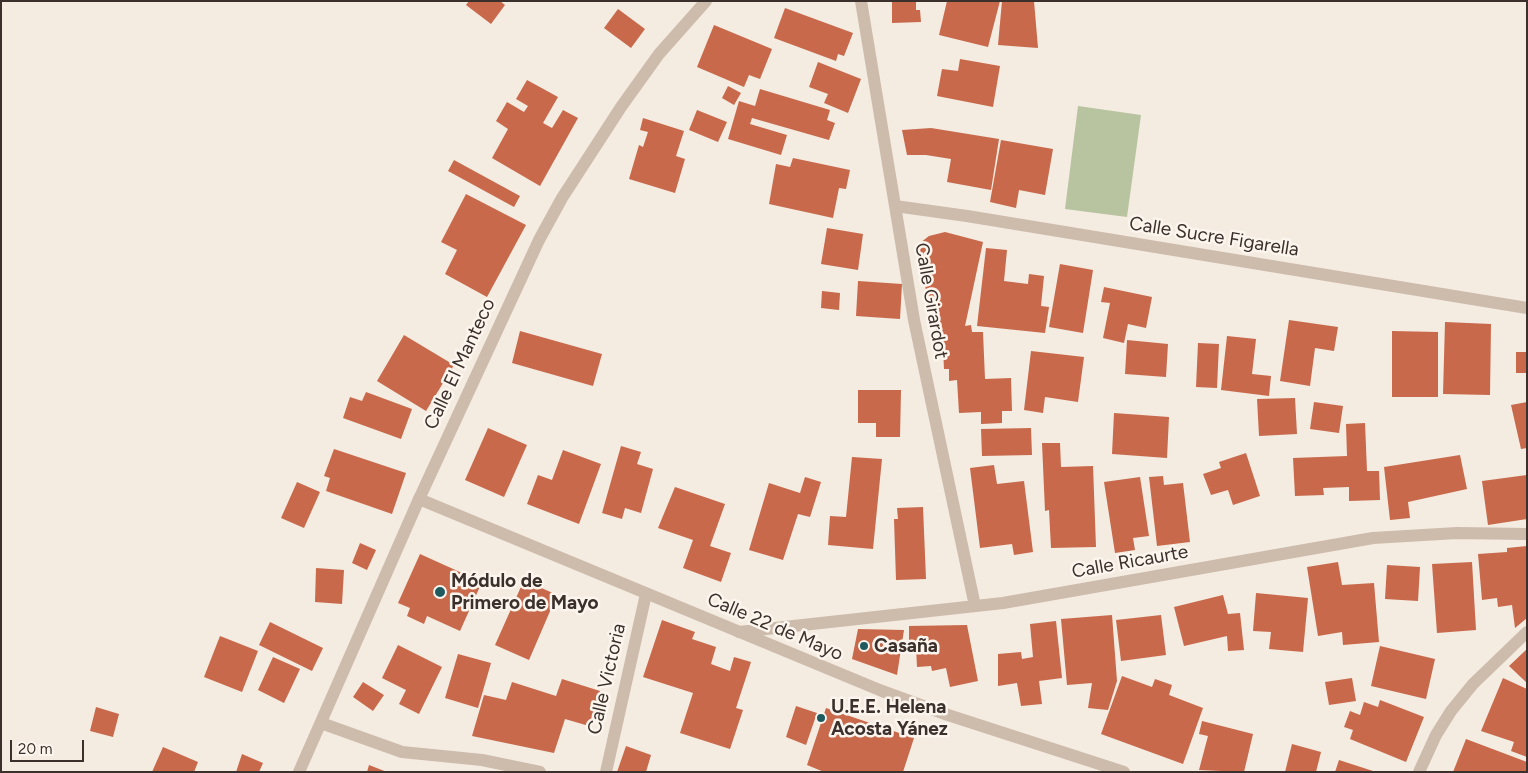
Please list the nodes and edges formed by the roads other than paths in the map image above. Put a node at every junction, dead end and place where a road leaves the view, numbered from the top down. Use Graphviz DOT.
graph roads {
  1 [pos="706,1"];
  2 [pos="860,1"];
  3 [pos="895,206"];
  4 [pos="1527,308"];
  5 [pos="419,499"];
  6 [pos="1527,534"];
  7 [pos="646,594"];
  8 [pos="975,606"];
  9 [pos="739,632"];
  10 [pos="1527,632"];
  11 [pos="321,724"];
  12 [pos="299,772"];
  13 [pos="540,772"];
  14 [pos="606,772"];
  15 [pos="1124,772"];
  16 [pos="1419,772"];
  1 -- 5 [label="street, Calle El Manteco"];
  2 -- 3 [label="street, Calle Girardot"];
  3 -- 4 [label="street, Calle Sucre Figarella"];
  3 -- 8 [label="street, Calle Girardot"];
  5 -- 7 [label="street, Calle 22 de Mayo"];
  5 -- 11 [label="street, Calle El Manteco"];
  6 -- 8 [label="street, Calle Ricaurte"];
  7 -- 9 [label="street, Calle 22 de Mayo"];
  7 -- 14 [label="street, Calle Victoria"];
  8 -- 9 [label="street, Calle Ricaurte"];
  9 -- 15 [label="street, Calle 22 de Mayo"];
  10 -- 16 [label="street"];
  11 -- 12 [label="street, Calle El Manteco"];
  11 -- 13 [label="street"];
}
